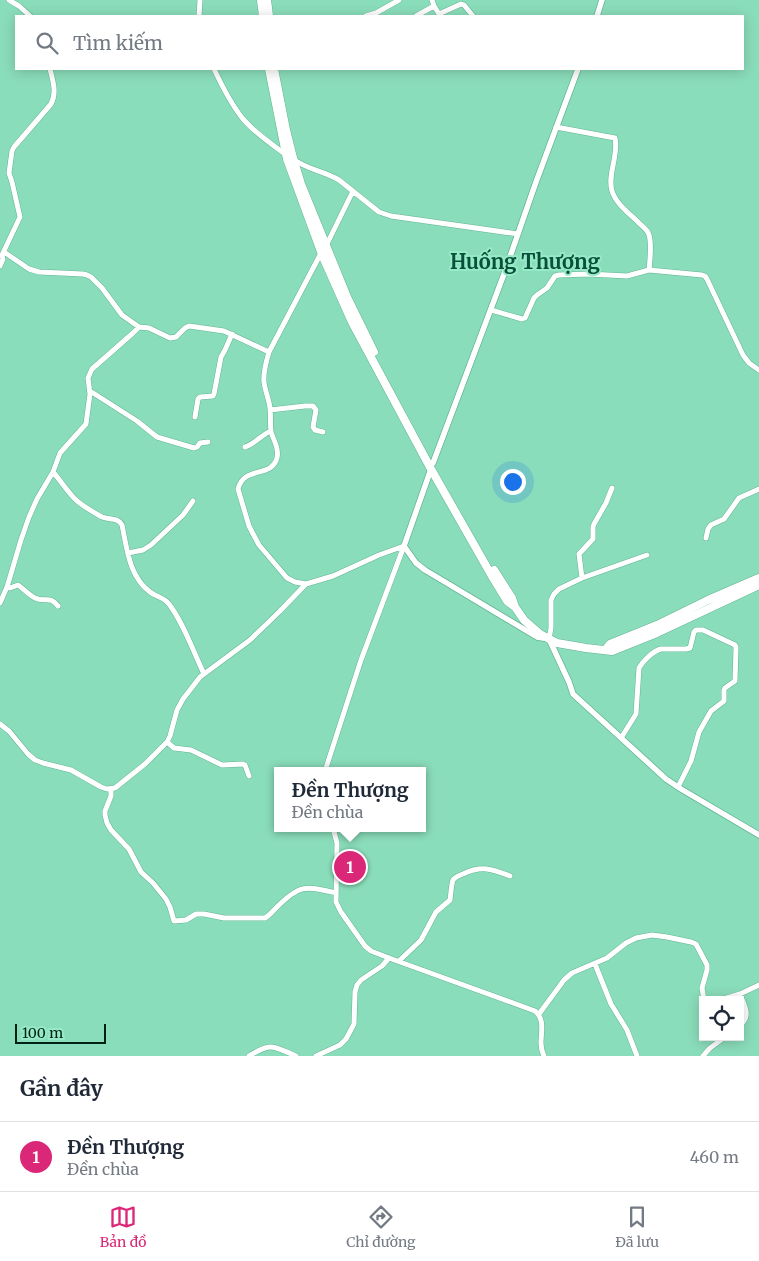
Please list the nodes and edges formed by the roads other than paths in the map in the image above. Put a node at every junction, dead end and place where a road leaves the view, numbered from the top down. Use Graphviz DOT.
graph roads {
  1 [pos="10,0"];
  2 [pos="200,0"];
  3 [pos="261,0"];
  4 [pos="267,0"];
  5 [pos="399,0"];
  6 [pos="432,0"];
  7 [pos="602,0"];
  8 [pos="434,6"];
  9 [pos="29,15"];
  10 [pos="199,15"];
  11 [pos="263,15"];
  12 [pos="269,15"];
  13 [pos="368,15"];
  14 [pos="418,15"];
  15 [pos="472,15"];
  16 [pos="597,15"];
  17 [pos="50,70"];
  18 [pos="214,70"];
  19 [pos="269,70"];
  20 [pos="274,70"];
  21 [pos="578,70"];
  22 [pos="275,91"];
  23 [pos="556,127"];
  24 [pos="285,154"];
  25 [pos="293,158"];
  26 [pos="353,191"];
  27 [pos="518,234"];
  28 [pos="324,249"];
  29 [pos="2,254"];
  30 [pos="0,266"];
  31 [pos="649,270"];
  32 [pos="491,310"];
  33 [pos="138,327"];
  34 [pos="232,334"];
  35 [pos="269,352"];
  36 [pos="759,370"];
  37 [pos="90,391"];
  38 [pos="270,410"];
  39 [pos="195,417"];
  40 [pos="271,431"];
  41 [pos="323,432"];
  42 [pos="208,442"];
  43 [pos="245,447"];
  44 [pos="432,466"];
  45 [pos="53,472"];
  46 [pos="612,488"];
  47 [pos="759,489"];
  48 [pos="193,501"];
  49 [pos="706,538"];
  50 [pos="404,546"];
  51 [pos="128,554"];
  52 [pos="647,554"];
  53 [pos="582,578"];
  54 [pos="759,578"];
  55 [pos="306,584"];
  56 [pos="759,585"];
  57 [pos="7,587"];
  58 [pos="0,603"];
  59 [pos="58,606"];
  60 [pos="549,639"];
  61 [pos="606,649"];
  62 [pos="204,674"];
  63 [pos="0,724"];
  64 [pos="621,738"];
  65 [pos="167,742"];
  66 [pos="325,767"];
  67 [pos="248,776"];
  68 [pos="678,787"];
  69 [pos="111,789"];
  70 [pos="334,832"];
  71 [pos="759,835"];
  72 [pos="510,876"];
  73 [pos="336,893"];
  74 [pos="389,958"];
  75 [pos="399,961"];
  76 [pos="596,964"];
  77 [pos="759,985"];
  78 [pos="740,994"];
  79 [pos="703,996"];
  80 [pos="733,996"];
  81 [pos="744,1006"];
  82 [pos="539,1014"];
  83 [pos="744,1022"];
  84 [pos="720,1041"];
  85 [pos="249,1056"];
  86 [pos="296,1056"];
  87 [pos="316,1056"];
  88 [pos="544,1056"];
  89 [pos="637,1056"];
  90 [pos="702,1056"];
  1 -- 9 [label="street"];
  2 -- 10 [label="street"];
  3 -- 11 [label="highway"];
  4 -- 12 [label="highway"];
  5 -- 13 [label="street"];
  6 -- 8 [label="street"];
  7 -- 16 [label="street"];
  8 -- 14 [label="street"];
  8 -- 15 [label="street"];
  17 -- 29 [label="street"];
  18 -- 24 [label="street"];
  19 -- 22 [label="highway"];
  20 -- 22 [label="highway"];
  21 -- 23 [label="street"];
  22 -- 24 [label="highway"];
  22 -- 25 [label="highway"];
  23 -- 27 [label="street"];
  23 -- 31 [label="street"];
  24 -- 28 [label="highway"];
  25 -- 26 [label="street"];
  25 -- 28 [label="highway"];
  26 -- 27 [label="street"];
  26 -- 28 [label="street"];
  27 -- 32 [label="street"];
  28 -- 35 [label="street"];
  28 -- 44 [label="highway"];
  29 -- 30 [label="street"];
  29 -- 33 [label="street"];
  31 -- 32 [label="street"];
  31 -- 36 [label="street"];
  32 -- 44 [label="street"];
  33 -- 34 [label="street"];
  33 -- 37 [label="street"];
  34 -- 35 [label="street"];
  34 -- 39 [label="street"];
  35 -- 38 [label="street"];
  37 -- 42 [label="street"];
  37 -- 45 [label="street"];
  38 -- 40 [label="street"];
  38 -- 41 [label="street"];
  40 -- 43 [label="street"];
  40 -- 55 [label="street"];
  44 -- 50 [label="street"];
  44 -- 60 [label="highway"];
  45 -- 51 [label="street"];
  45 -- 57 [label="street"];
  46 -- 53 [label="street"];
  47 -- 49 [label="street"];
  48 -- 51 [label="street"];
  50 -- 55 [label="street"];
  50 -- 60 [label="street"];
  50 -- 66 [label="street"];
  51 -- 62 [label="street"];
  52 -- 53 [label="street"];
  53 -- 60 [label="street"];
  54 -- 61 [label="highway"];
  55 -- 62 [label="street"];
  56 -- 61 [label="highway"];
  57 -- 58 [label="street"];
  57 -- 59 [label="street"];
  60 -- 61 [label="highway"];
  60 -- 64 [label="street"];
  62 -- 65 [label="street"];
  63 -- 69 [label="street"];
  64 -- 68 [label="street"];
  64 -- 68 [label="street"];
  65 -- 67 [label="street"];
  65 -- 69 [label="street"];
  68 -- 71 [label="street"];
  69 -- 73 [label="street"];
  70 -- 73 [label="street"];
  72 -- 75 [label="street"];
  73 -- 74 [label="street"];
  74 -- 75 [label="street"];
  74 -- 87 [label="street"];
  75 -- 82 [label="street"];
  76 -- 79 [label="street"];
  76 -- 82 [label="street"];
  76 -- 89 [label="street"];
  77 -- 78 [label="street"];
  78 -- 80 [label="street"];
  81 -- 83 [label="street"];
  82 -- 88 [label="street"];
  84 -- 90 [label="street"];
  85 -- 86 [label="street"];
}
